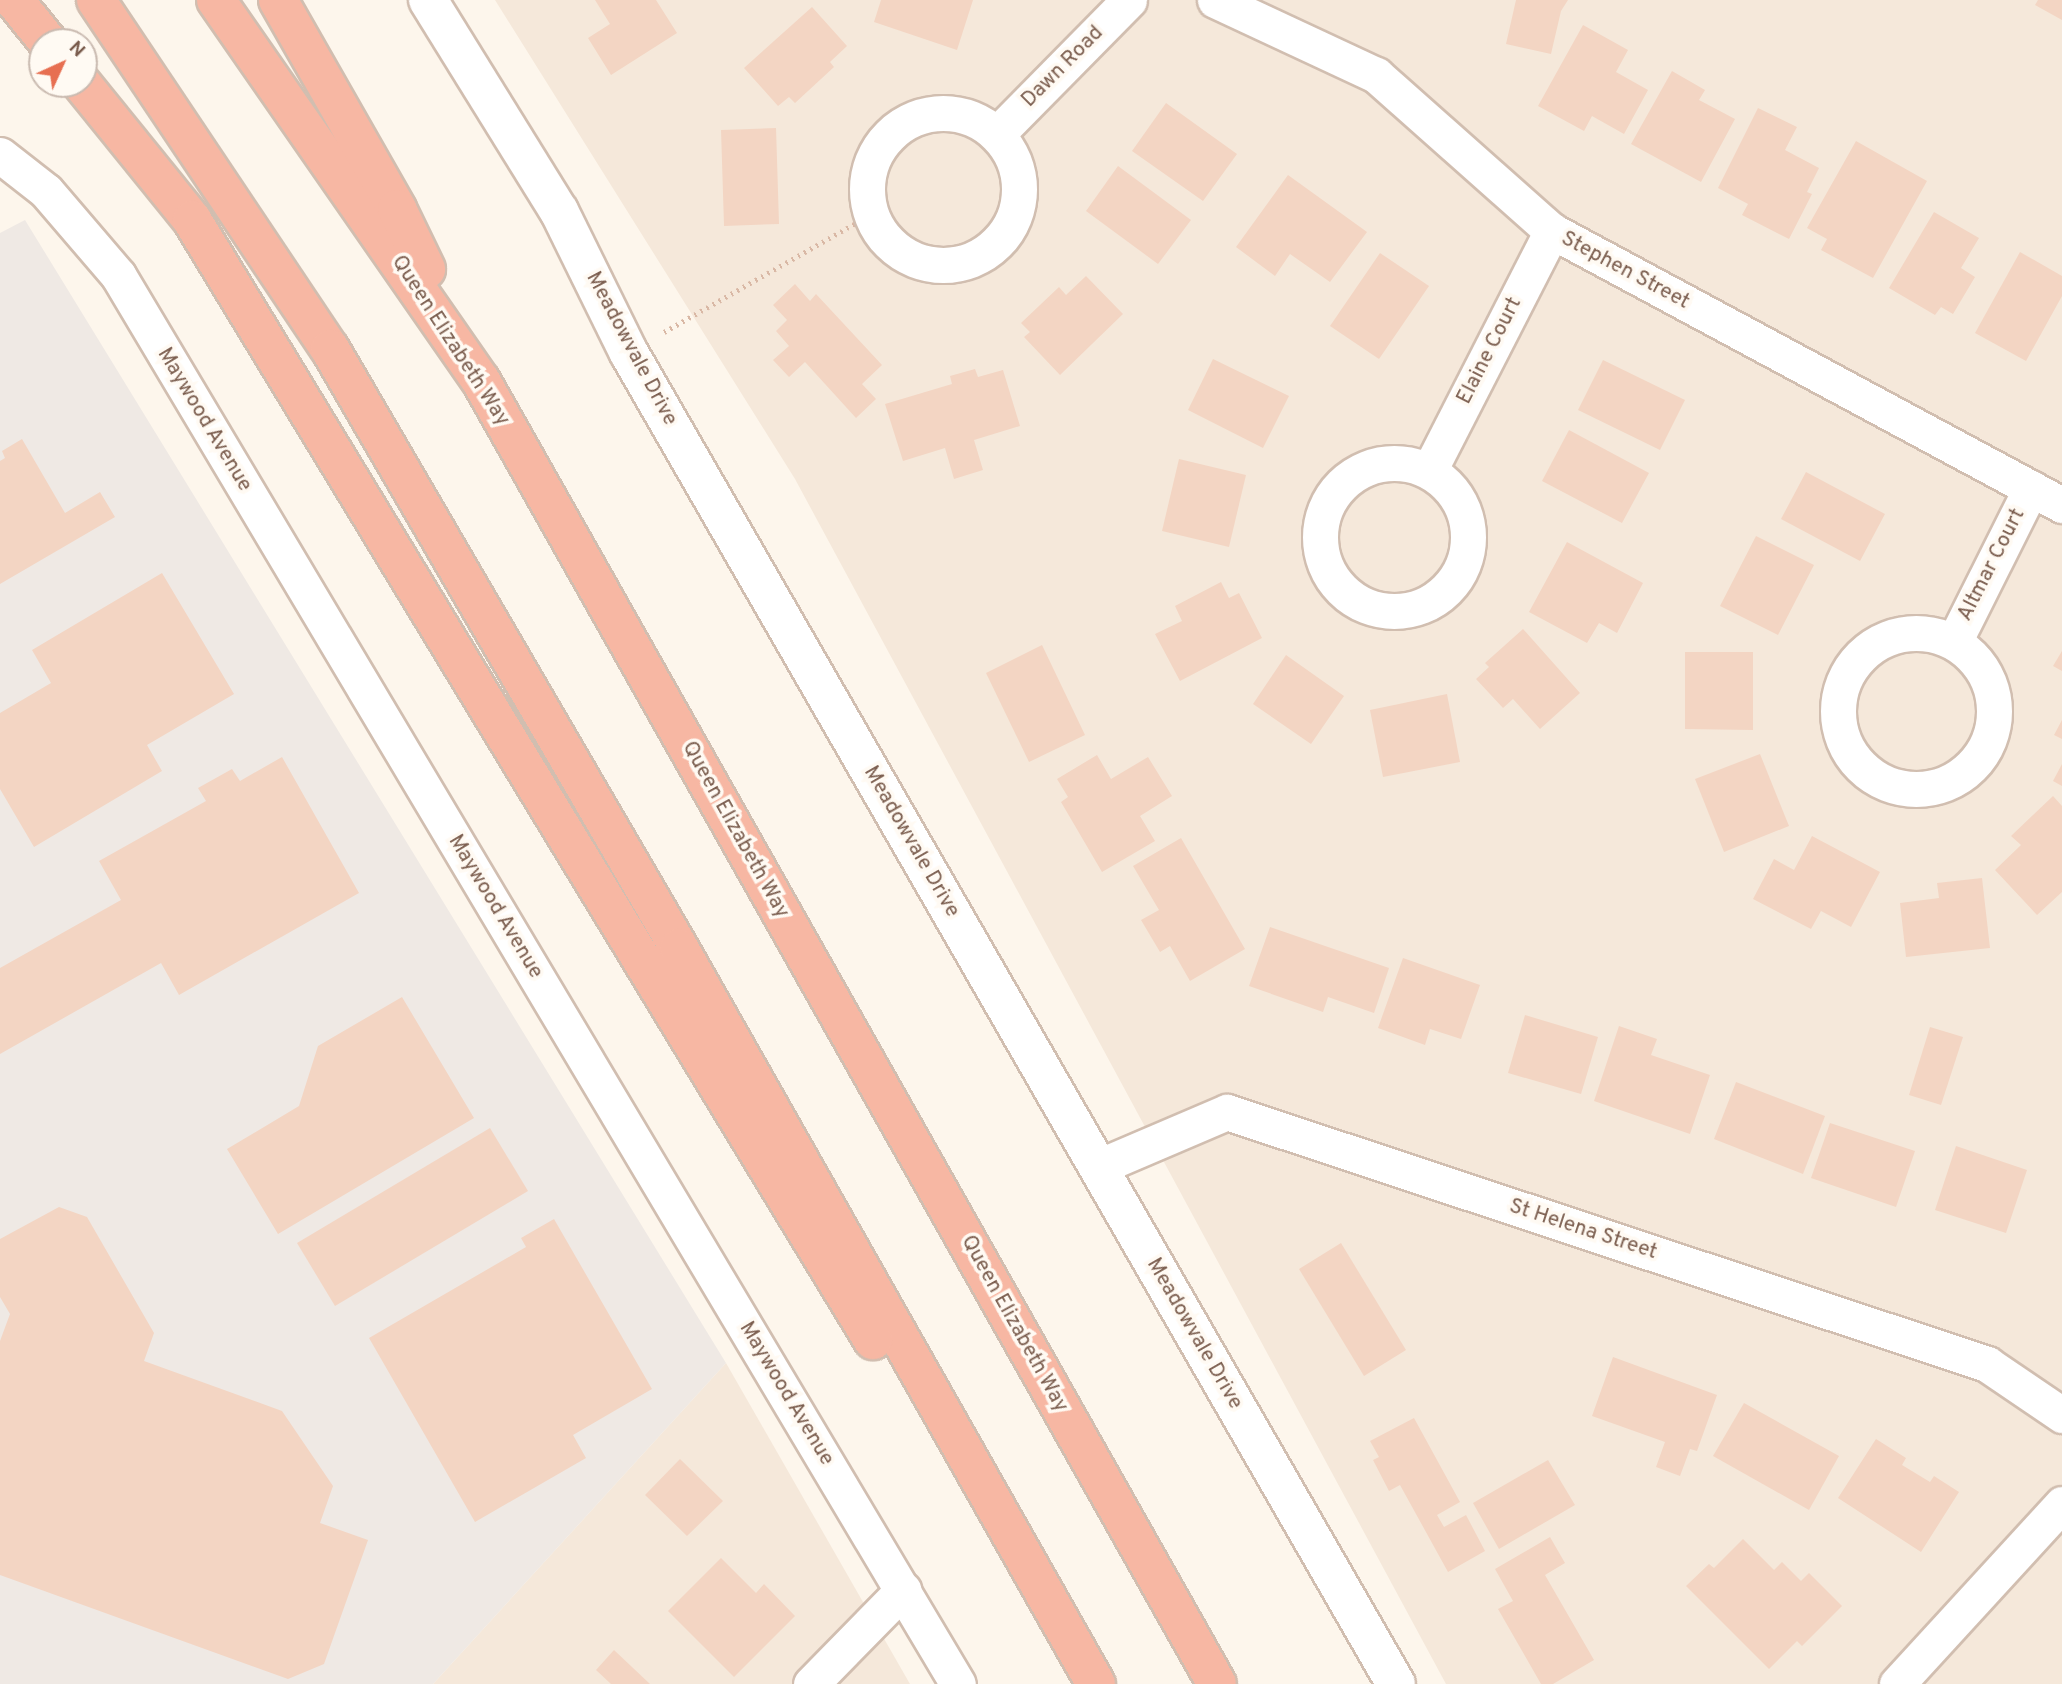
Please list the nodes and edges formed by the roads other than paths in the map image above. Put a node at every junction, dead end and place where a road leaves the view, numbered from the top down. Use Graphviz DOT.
graph roads {
  1 [pos="14,0"];
  2 [pos="96,0"];
  3 [pos="216,0"];
  4 [pos="278,0"];
  5 [pos="428,0"];
  6 [pos="1129,0"];
  7 [pos="1214,0"];
  8 [pos="37,28"];
  9 [pos="93,98"];
  10 [pos="997,134"];
  11 [pos="0,155"];
  12 [pos="1552,231"];
  13 [pos="481,381"];
  14 [pos="1429,471"];
  15 [pos="2031,488"];
  16 [pos="2062,505"];
  17 [pos="1954,642"];
  18 [pos="1098,1167"];
  19 [pos="2062,1415"];
  20 [pos="2062,1504"];
  21 [pos="903,1590"];
  22 [pos="811,1684"];
  23 [pos="958,1684"];
  24 [pos="1082,1684"];
  25 [pos="1097,1684"];
  26 [pos="1217,1684"];
  27 [pos="1396,1684"];
  28 [pos="1898,1684"];
  1 -- 8 [label="highway"];
  2 -- 25 [label="highway"];
  3 -- 13 [label="highway, Queen Elizabeth Way"];
  4 -- 13 [label="highway"];
  5 -- 18 [label="street, Meadowvale Drive"];
  6 -- 10 [label="street, Dawn Road"];
  7 -- 12 [label="street, Stephen Street"];
  9 -- 24 [label="highway"];
  10 -- 10 [label="street"];
  11 -- 21 [label="street, Maywood Avenue"];
  12 -- 14 [label="street, Elaine Court"];
  12 -- 15 [label="street, Stephen Street"];
  13 -- 26 [label="highway, Queen Elizabeth Way"];
  14 -- 14 [label="street"];
  15 -- 16 [label="street, Stephen Street"];
  15 -- 17 [label="street, Altmar Court"];
  17 -- 17 [label="street, Altmar Court"];
  18 -- 19 [label="street, St Helena Street"];
  18 -- 27 [label="street, Meadowvale Drive"];
  20 -- 28 [label="street"];
  21 -- 22 [label="street"];
  21 -- 23 [label="street, Maywood Avenue"];
}
